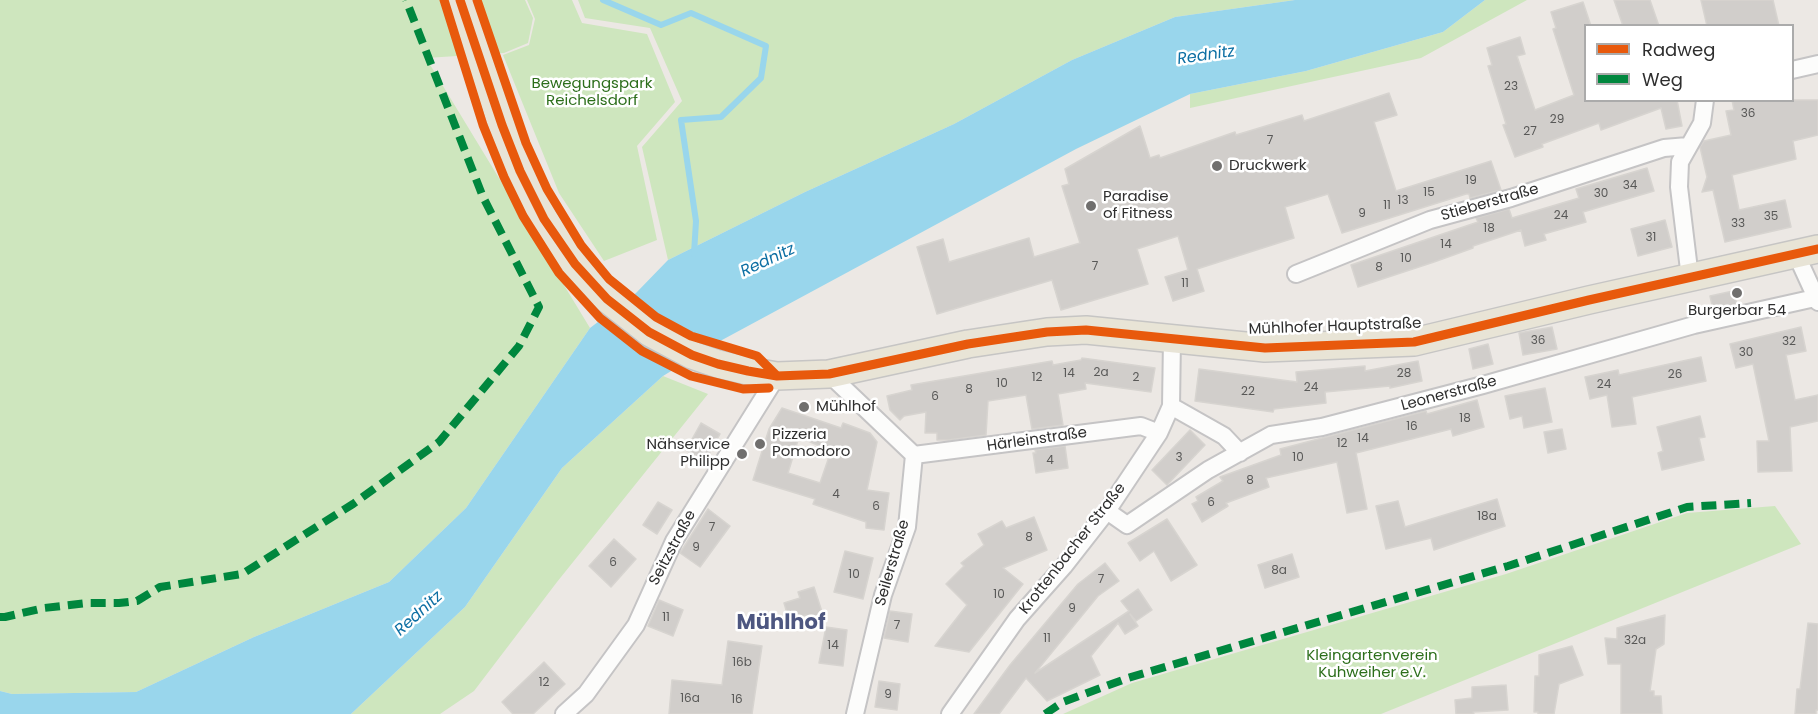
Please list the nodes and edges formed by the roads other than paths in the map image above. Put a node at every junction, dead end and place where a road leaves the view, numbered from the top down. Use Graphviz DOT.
graph roads {
  1 [pos="460,0"];
  2 [pos="1818,64"];
  3 [pos="1794,70"];
  4 [pos="1705,102"];
  5 [pos="1688,146"];
  6 [pos="1807,252"];
  7 [pos="1296,274"];
  8 [pos="1690,278"];
  9 [pos="1816,300"];
  10 [pos="1172,339"];
  11 [pos="830,374"];
  12 [pos="777,376"];
  13 [pos="1172,406"];
  14 [pos="1159,433"];
  15 [pos="1240,453"];
  16 [pos="914,455"];
  17 [pos="1107,511"];
  18 [pos="564,714"];
  19 [pos="855,714"];
  20 [pos="950,714"];
  1 -- 12 [label="main road, Mühlhofer Hauptstraße"];
  2 -- 3 [label="street"];
  4 -- 5 [label="street"];
  5 -- 7 [label="street, Stieberstraße"];
  5 -- 8 [label="street"];
  6 -- 8 [label="main road, Mühlhofer Hauptstraße"];
  6 -- 9 [label="street"];
  8 -- 10 [label="main road, Mühlhofer Hauptstraße"];
  9 -- 15 [label="street, Leonerstraße"];
  10 -- 11 [label="main road, Mühlhofer Hauptstraße"];
  10 -- 13 [label="street, Krottenbacher Straße"];
  11 -- 12 [label="main road, Mühlhofer Hauptstraße"];
  11 -- 16 [label="street"];
  12 -- 18 [label="street, Seitzstraße"];
  13 -- 14 [label="street, Krottenbacher Straße"];
  13 -- 15 [label="street"];
  14 -- 16 [label="street, Härleinstraße"];
  14 -- 17 [label="street, Krottenbacher Straße"];
  15 -- 17 [label="street, Leonerstraße"];
  16 -- 19 [label="street, Seilerstraße"];
  17 -- 20 [label="street, Krottenbacher Straße"];
}
